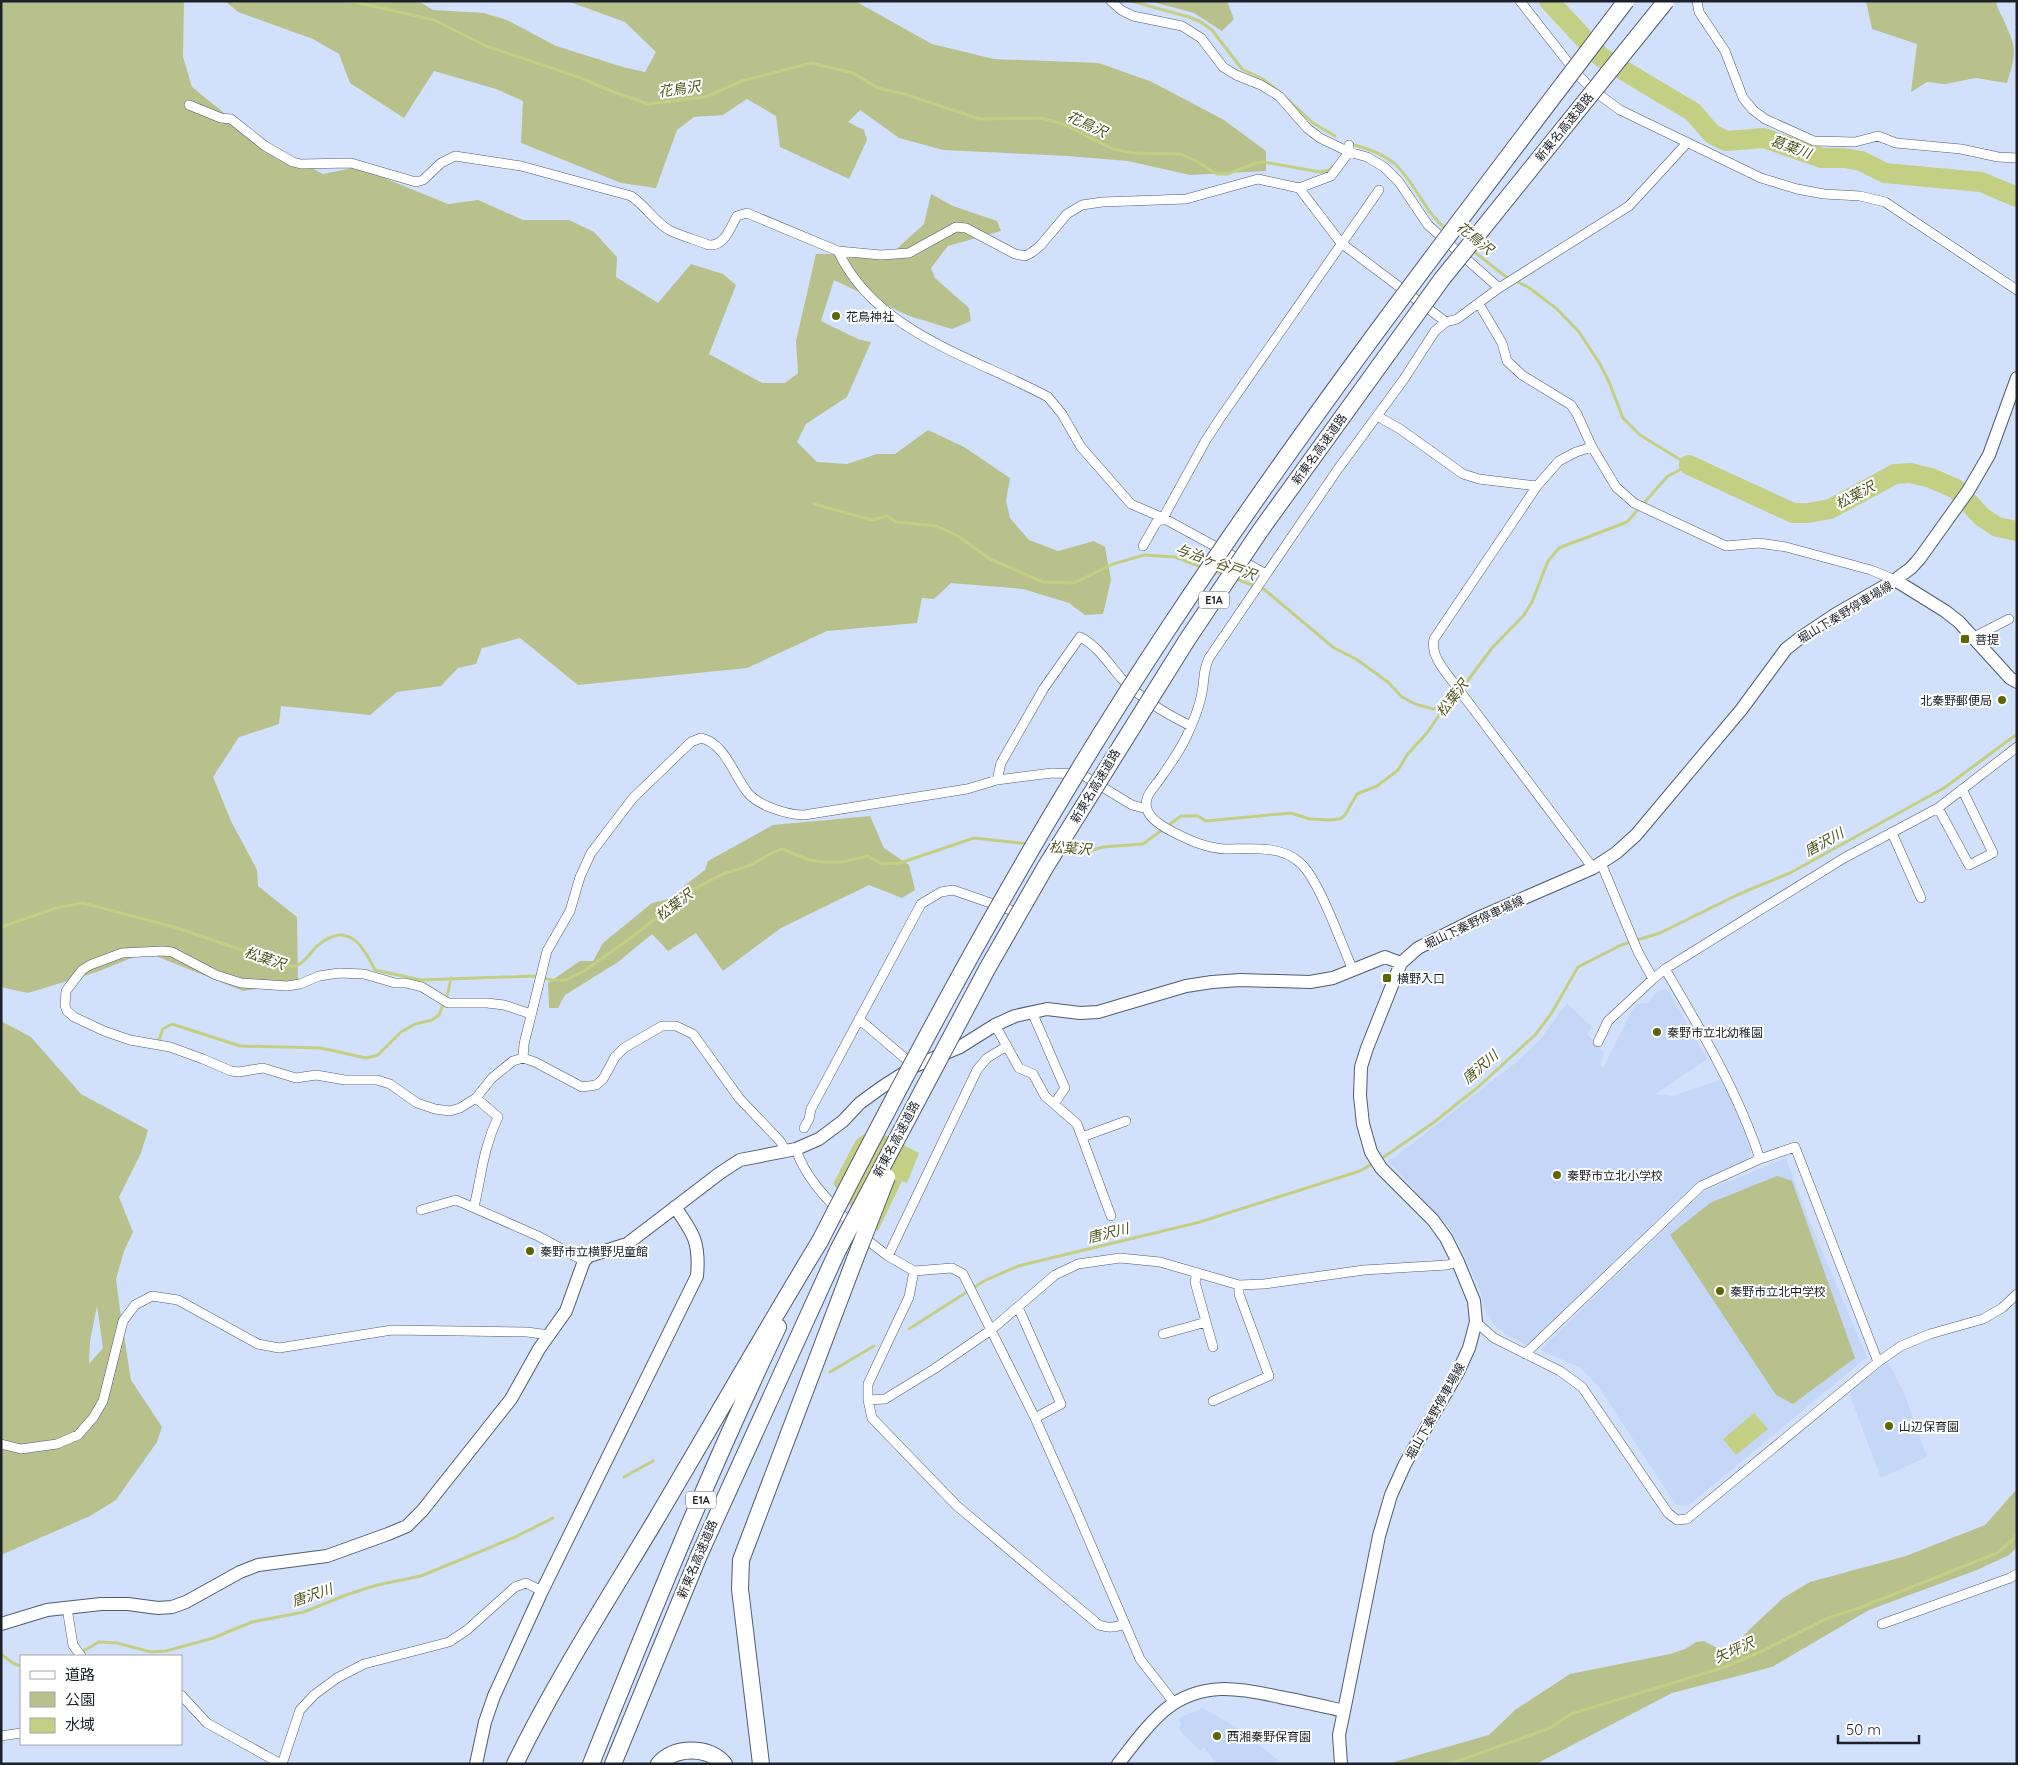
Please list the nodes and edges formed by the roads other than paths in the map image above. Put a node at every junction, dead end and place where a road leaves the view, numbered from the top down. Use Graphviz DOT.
graph roads {
  1 [pos="1111,1"];
  2 [pos="1520,1"];
  3 [pos="1626,1"];
  4 [pos="1666,1"];
  5 [pos="1697,1"];
  6 [pos="189,105"];
  7 [pos="1687,142"];
  8 [pos="1349,149"];
  9 [pos="2017,158"];
  10 [pos="1299,188"];
  11 [pos="1379,190"];
  12 [pos="1341,243"];
  13 [pos="838,251"];
  14 [pos="1502,286"];
  15 [pos="2017,290"];
  16 [pos="1479,304"];
  17 [pos="1446,322"];
  18 [pos="2017,378"];
  19 [pos="1376,416"];
  20 [pos="1592,447"];
  21 [pos="1537,486"];
  22 [pos="1163,518"];
  23 [pos="1143,546"];
  24 [pos="1264,577"];
  25 [pos="1895,580"];
  26 [pos="2008,619"];
  27 [pos="1974,637"];
  28 [pos="2017,682"];
  29 [pos="1191,726"];
  30 [pos="2017,747"];
  31 [pos="997,780"];
  32 [pos="1962,790"];
  33 [pos="1938,808"];
  34 [pos="1147,809"];
  35 [pos="1892,833"];
  36 [pos="1597,866"];
  37 [pos="1920,898"];
  38 [pos="1025,915"];
  39 [pos="1401,963"];
  40 [pos="1665,969"];
  41 [pos="1353,970"];
  42 [pos="1652,978"];
  43 [pos="1032,1012"];
  44 [pos="531,1014"];
  45 [pos="859,1019"];
  46 [pos="995,1026"];
  47 [pos="1598,1042"];
  48 [pos="1006,1046"];
  49 [pos="523,1058"];
  50 [pos="914,1066"];
  51 [pos="476,1098"];
  52 [pos="916,1102"];
  53 [pos="1054,1104"];
  54 [pos="1126,1121"];
  55 [pos="804,1128"];
  56 [pos="1082,1137"];
  57 [pos="791,1150"];
  58 [pos="1760,1160"];
  59 [pos="474,1207"];
  60 [pos="675,1208"];
  61 [pos="421,1210"];
  62 [pos="1111,1216"];
  63 [pos="820,1240"];
  64 [pos="888,1256"];
  65 [pos="584,1261"];
  66 [pos="1458,1262"];
  67 [pos="914,1271"];
  68 [pos="1197,1273"];
  69 [pos="1238,1285"];
  70 [pos="2017,1294"];
  71 [pos="1018,1307"];
  72 [pos="1206,1322"];
  73 [pos="1476,1322"];
  74 [pos="991,1330"];
  75 [pos="1163,1334"];
  76 [pos="549,1335"];
  77 [pos="1213,1347"];
  78 [pos="1525,1354"];
  79 [pos="1878,1362"];
  80 [pos="868,1400"];
  81 [pos="1213,1401"];
  82 [pos="1035,1418"];
  83 [pos="1,1444"];
  84 [pos="2017,1574"];
  85 [pos="542,1591"];
  86 [pos="66,1608"];
  87 [pos="1,1624"];
  88 [pos="1124,1624"];
  89 [pos="1882,1624"];
  90 [pos="79,1655"];
  91 [pos="182,1696"];
  92 [pos="1175,1704"];
  93 [pos="1344,1710"];
  94 [pos="20,1733"];
  95 [pos="1,1736"];
  96 [pos="261,1753"];
  97 [pos="259,1764"];
  98 [pos="281,1764"];
  99 [pos="476,1764"];
  100 [pos="515,1764"];
  101 [pos="591,1764"];
  102 [pos="613,1764"];
  103 [pos="660,1764"];
  104 [pos="724,1764"];
  105 [pos="761,1764"];
  106 [pos="1118,1764"];
  107 [pos="1341,1764"];
  1 -- 8 [label="street"];
  2 -- 7 [label="street"];
  3 -- 63 [label="highway, 新東名高速道路 / E1A, bridge"];
  4 -- 52 [label="highway, 新東名高速道路 / E1A, bridge"];
  5 -- 9 [label="street"];
  6 -- 13 [label="street"];
  7 -- 14 [label="street"];
  7 -- 15 [label="street"];
  8 -- 10 [label="street"];
  8 -- 14 [label="street"];
  10 -- 12 [label="street"];
  10 -- 13 [label="street"];
  11 -- 12 [label="street"];
  12 -- 17 [label="street"];
  12 -- 22 [label="street"];
  13 -- 22 [label="street"];
  14 -- 16 [label="street"];
  16 -- 17 [label="street"];
  16 -- 20 [label="street"];
  17 -- 19 [label="street"];
  18 -- 25 [label="street"];
  19 -- 21 [label="street"];
  19 -- 24 [label="street"];
  20 -- 21 [label="street"];
  20 -- 25 [label="street"];
  21 -- 36 [label="street"];
  22 -- 23 [label="street"];
  22 -- 24 [label="street"];
  24 -- 29 [label="street"];
  25 -- 27 [label="street, 堀山下秦野停車場線"];
  25 -- 36 [label="street, 堀山下秦野停車場線"];
  26 -- 27 [label="street"];
  27 -- 28 [label="street, 堀山下秦野停車場線"];
  29 -- 31 [label="street"];
  29 -- 34 [label="street"];
  30 -- 32 [label="street"];
  31 -- 34 [label="street"];
  31 -- 44 [label="street"];
  32 -- 33 [label="street"];
  32 -- 33 [label="street"];
  33 -- 35 [label="street"];
  34 -- 41 [label="street"];
  35 -- 37 [label="street"];
  35 -- 40 [label="street"];
  36 -- 39 [label="street, 堀山下秦野停車場線"];
  36 -- 42 [label="street"];
  38 -- 45 [label="street"];
  39 -- 41 [label="street"];
  39 -- 66 [label="street, 堀山下秦野停車場線"];
  40 -- 42 [label="street"];
  40 -- 58 [label="street"];
  41 -- 43 [label="street"];
  42 -- 47 [label="street"];
  43 -- 46 [label="street"];
  43 -- 53 [label="street"];
  44 -- 49 [label="street"];
  44 -- 51 [label="street"];
  45 -- 50 [label="street"];
  45 -- 55 [label="street"];
  46 -- 48 [label="street"];
  46 -- 50 [label="street"];
  48 -- 53 [label="street"];
  48 -- 64 [label="street"];
  49 -- 51 [label="street"];
  49 -- 57 [label="street"];
  50 -- 57 [label="street"];
  51 -- 59 [label="street"];
  52 -- 102 [label="highway, 新東名高速道路 / E1A, bridge"];
  52 -- 105 [label="highway, bridge"];
  53 -- 56 [label="street"];
  54 -- 56 [label="street"];
  56 -- 62 [label="street"];
  57 -- 60 [label="street"];
  57 -- 64 [label="street"];
  58 -- 78 [label="street"];
  58 -- 79 [label="street"];
  59 -- 61 [label="street"];
  59 -- 65 [label="street"];
  60 -- 65 [label="street"];
  60 -- 85 [label="street"];
  63 -- 100 [label="highway"];
  63 -- 101 [label="highway, 新東名高速道路 / E1A"];
  64 -- 67 [label="street"];
  65 -- 76 [label="street"];
  66 -- 69 [label="street"];
  66 -- 73 [label="street, 堀山下秦野停車場線"];
  67 -- 74 [label="street"];
  67 -- 80 [label="street"];
  68 -- 69 [label="street"];
  68 -- 71 [label="street"];
  68 -- 72 [label="street"];
  69 -- 81 [label="street"];
  70 -- 79 [label="street"];
  71 -- 74 [label="street"];
  71 -- 82 [label="street"];
  72 -- 75 [label="street"];
  72 -- 77 [label="street"];
  73 -- 78 [label="street"];
  73 -- 93 [label="street, 堀山下秦野停車場線"];
  74 -- 80 [label="street"];
  74 -- 82 [label="street"];
  76 -- 83 [label="street"];
  76 -- 86 [label="street"];
  78 -- 79 [label="street"];
  80 -- 88 [label="street"];
  82 -- 88 [label="street"];
  84 -- 89 [label="street"];
  85 -- 98 [label="street"];
  85 -- 99 [label="street"];
  86 -- 87 [label="street"];
  86 -- 90 [label="street"];
  88 -- 92 [label="street"];
  91 -- 96 [label="street"];
  92 -- 93 [label="street"];
  92 -- 106 [label="street"];
  93 -- 107 [label="street, 堀山下秦野停車場線"];
  94 -- 95 [label="street"];
  96 -- 97 [label="street"];
  96 -- 98 [label="street"];
  103 -- 104 [label="highway"];
}
